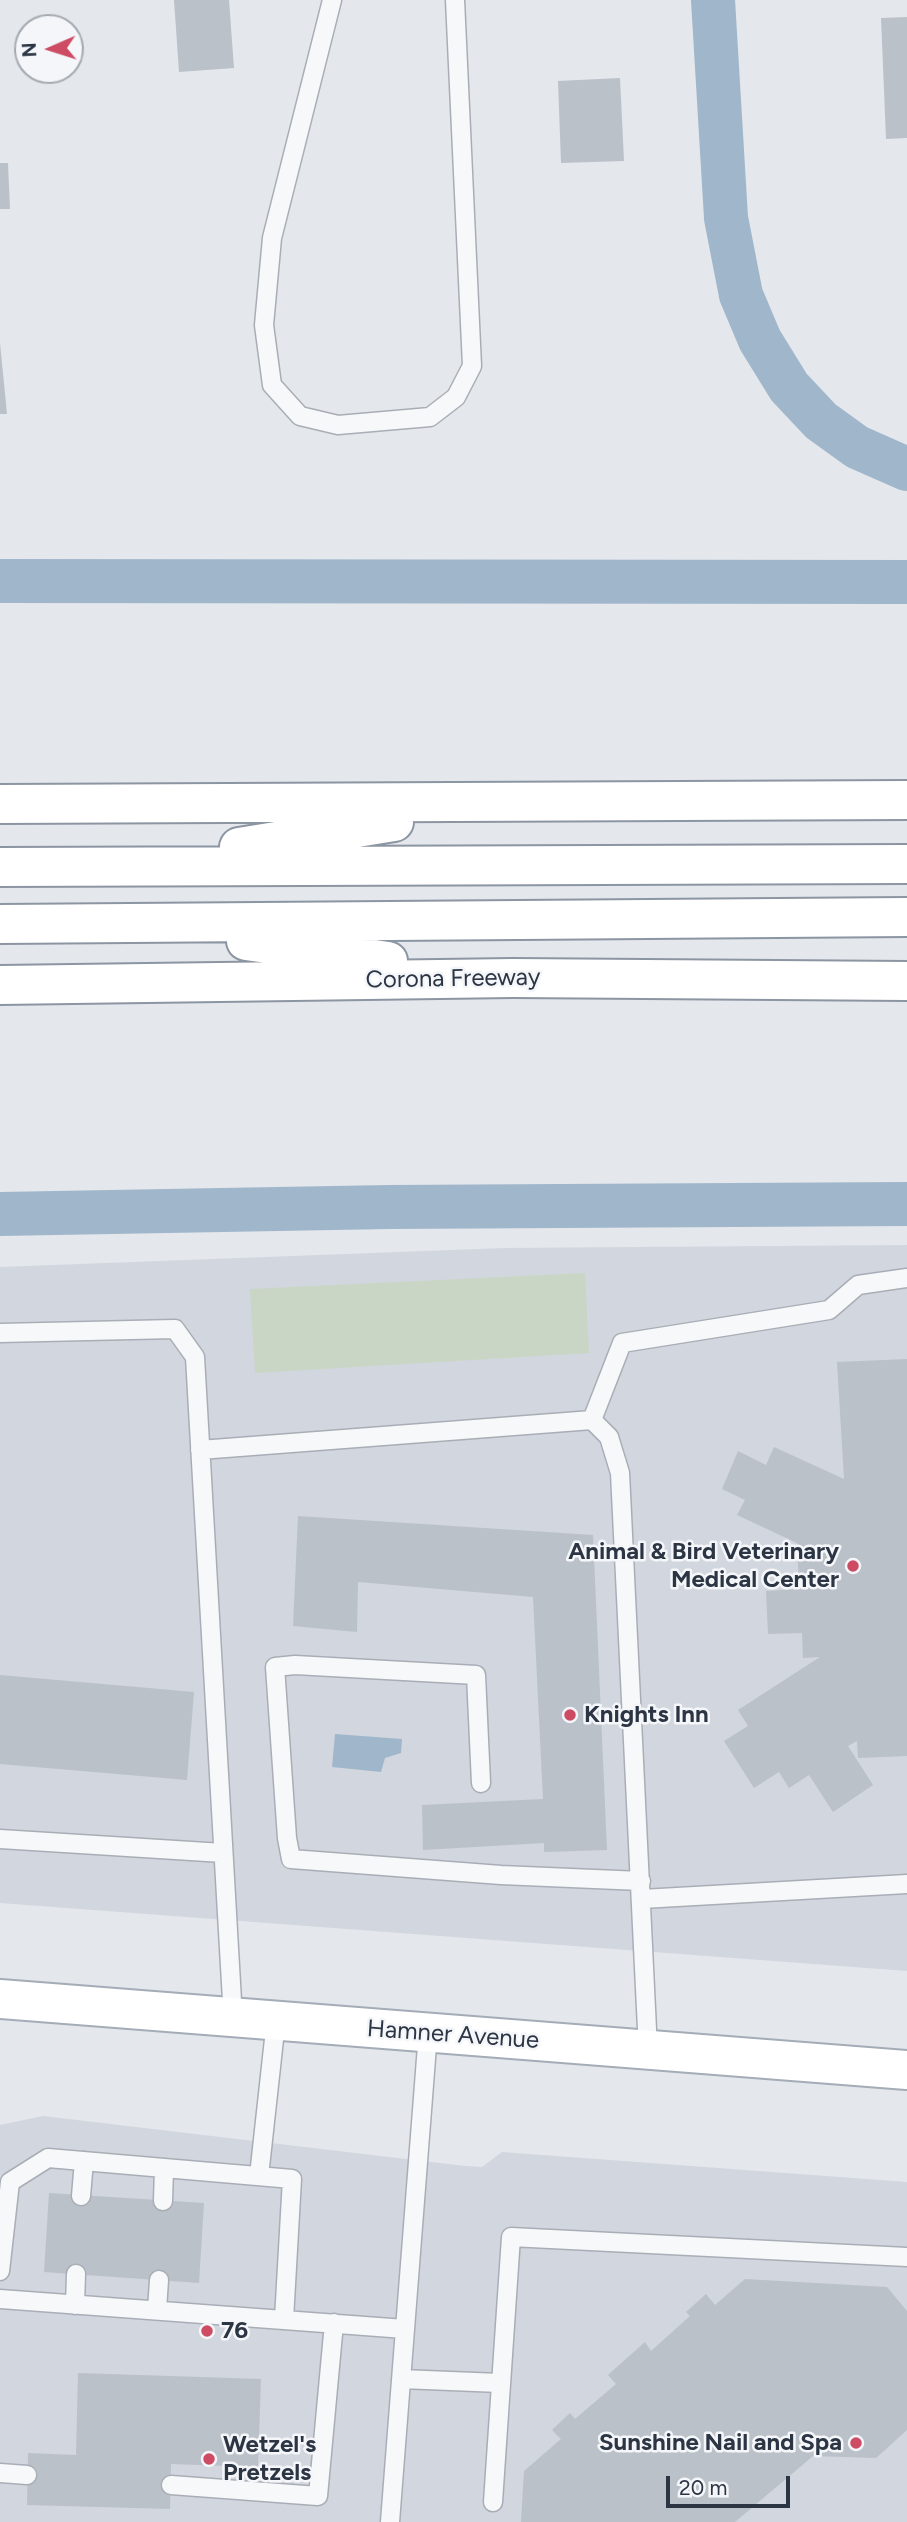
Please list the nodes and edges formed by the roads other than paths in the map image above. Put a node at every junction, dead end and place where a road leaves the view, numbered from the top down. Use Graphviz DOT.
graph roads {
  1 [pos="332,0"];
  2 [pos="455,0"];
  3 [pos="907,800"];
  4 [pos="514,803"];
  5 [pos="0,804"];
  6 [pos="907,864"];
  7 [pos="118,866"];
  8 [pos="0,867"];
  9 [pos="907,918"];
  10 [pos="112,923"];
  11 [pos="0,925"];
  12 [pos="513,978"];
  13 [pos="907,981"];
  14 [pos="0,985"];
  15 [pos="907,1278"];
  16 [pos="0,1333"];
  17 [pos="592,1420"];
  18 [pos="200,1450"];
  19 [pos="481,1783"];
  20 [pos="0,1839"];
  21 [pos="223,1853"];
  22 [pos="907,1884"];
  23 [pos="642,1890"];
  24 [pos="0,1999"];
  25 [pos="233,2018"];
  26 [pos="276,2021"];
  27 [pos="428,2033"];
  28 [pos="648,2050"];
  29 [pos="907,2070"];
  30 [pos="84,2161"];
  31 [pos="164,2168"];
  32 [pos="259,2176"];
  33 [pos="81,2196"];
  34 [pos="163,2201"];
  35 [pos="907,2257"];
  36 [pos="0,2271"];
  37 [pos="76,2274"];
  38 [pos="159,2280"];
  39 [pos="0,2299"];
  40 [pos="75,2305"];
  41 [pos="157,2310"];
  42 [pos="284,2319"];
  43 [pos="334,2323"];
  44 [pos="405,2329"];
  45 [pos="401,2379"];
  46 [pos="500,2383"];
  47 [pos="0,2473"];
  48 [pos="27,2475"];
  49 [pos="171,2484"];
  50 [pos="493,2502"];
  51 [pos="390,2522"];
  1 -- 2 [label="lane"];
  3 -- 4 [label="main road"];
  4 -- 5 [label="main road"];
  4 -- 7 [label="main road"];
  6 -- 7 [label="main road"];
  7 -- 8 [label="main road"];
  9 -- 10 [label="main road"];
  10 -- 11 [label="main road"];
  10 -- 12 [label="main road"];
  12 -- 13 [label="main road, Corona Freeway"];
  12 -- 14 [label="main road, Corona Freeway"];
  15 -- 17 [label="lane"];
  16 -- 18 [label="lane"];
  17 -- 18 [label="lane"];
  17 -- 23 [label="lane"];
  18 -- 21 [label="lane"];
  19 -- 23 [label="lane"];
  20 -- 21 [label="lane"];
  21 -- 25 [label="lane"];
  22 -- 23 [label="lane"];
  23 -- 28 [label="lane"];
  24 -- 25 [label="main road, Hamner Avenue"];
  25 -- 26 [label="main road, Hamner Avenue"];
  26 -- 27 [label="main road, Hamner Avenue"];
  26 -- 32 [label="lane"];
  27 -- 28 [label="main road, Hamner Avenue"];
  27 -- 44 [label="lane"];
  28 -- 29 [label="main road, Hamner Avenue"];
  30 -- 31 [label="lane"];
  30 -- 33 [label="lane"];
  30 -- 36 [label="lane"];
  31 -- 32 [label="lane"];
  31 -- 34 [label="lane"];
  32 -- 42 [label="lane"];
  35 -- 46 [label="lane"];
  37 -- 40 [label="lane"];
  38 -- 41 [label="lane"];
  39 -- 40 [label="lane"];
  40 -- 41 [label="lane"];
  41 -- 42 [label="lane"];
  42 -- 43 [label="lane"];
  43 -- 44 [label="lane"];
  43 -- 49 [label="lane"];
  44 -- 45 [label="lane"];
  45 -- 46 [label="lane"];
  45 -- 51 [label="lane"];
  46 -- 50 [label="lane"];
  47 -- 48 [label="lane"];
}
